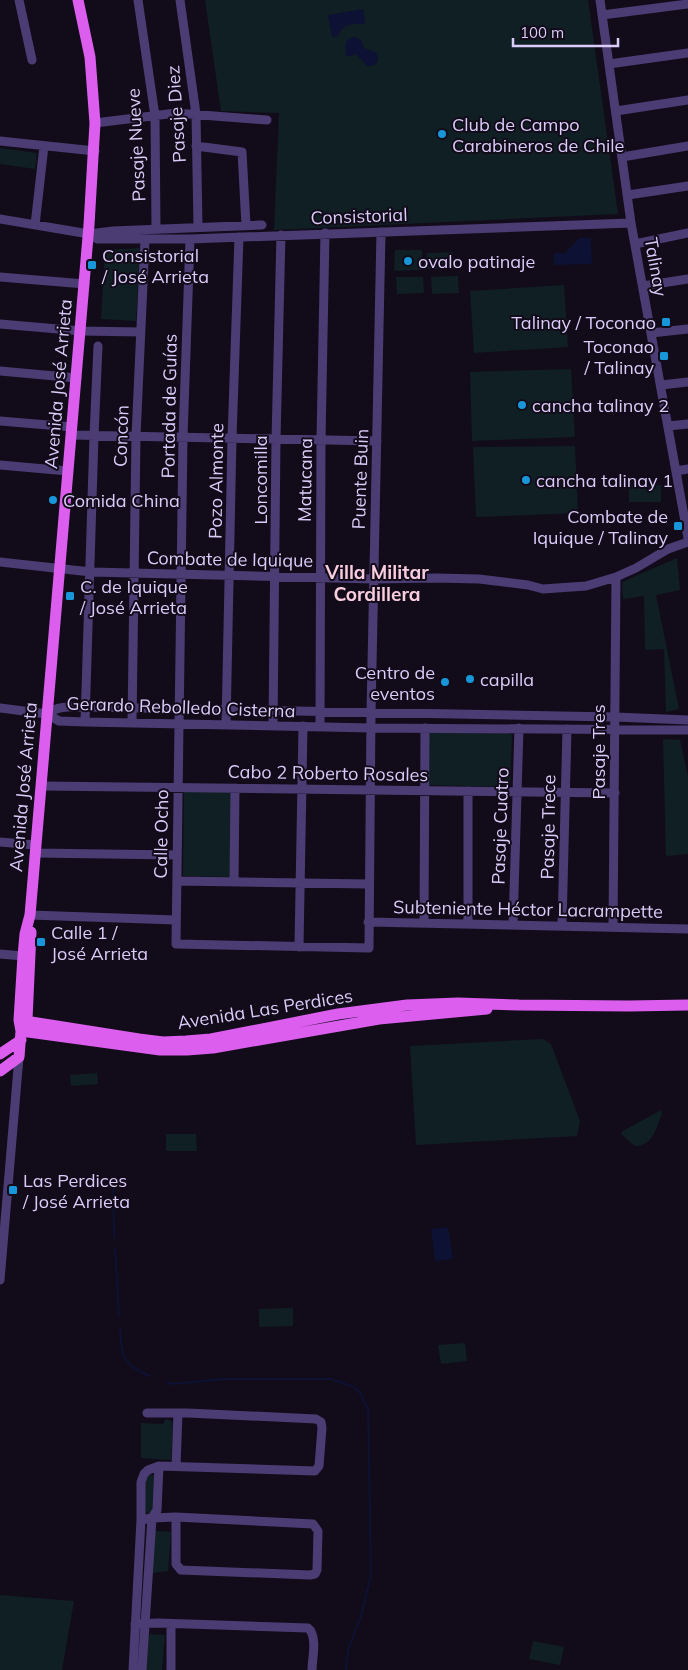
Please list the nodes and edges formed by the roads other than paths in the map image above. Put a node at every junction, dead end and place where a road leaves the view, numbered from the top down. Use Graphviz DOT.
graph roads {
  1 [pos="19,0"];
  2 [pos="78,0"];
  3 [pos="138,0"];
  4 [pos="180,0"];
  5 [pos="600,0"];
  6 [pos="688,4"];
  7 [pos="602,15"];
  8 [pos="688,53"];
  9 [pos="32,60"];
  10 [pos="609,64"];
  11 [pos="688,100"];
  12 [pos="616,110"];
  13 [pos="196,114"];
  14 [pos="155,116"];
  15 [pos="267,120"];
  16 [pos="95,123"];
  17 [pos="0,141"];
  18 [pos="44,146"];
  19 [pos="196,146"];
  20 [pos="688,146"];
  21 [pos="95,151"];
  22 [pos="622,157"];
  23 [pos="688,186"];
  24 [pos="628,196"];
  25 [pos="0,220"];
  26 [pos="631,222"];
  27 [pos="35,224"];
  28 [pos="262,224"];
  29 [pos="246,225"];
  30 [pos="198,227"];
  31 [pos="156,229"];
  32 [pos="381,232"];
  33 [pos="325,233"];
  34 [pos="688,233"];
  35 [pos="89,234"];
  36 [pos="281,235"];
  37 [pos="239,237"];
  38 [pos="190,239"];
  39 [pos="145,240"];
  40 [pos="635,244"];
  41 [pos="0,276"];
  42 [pos="688,279"];
  43 [pos="85,284"];
  44 [pos="643,286"];
  45 [pos="0,324"];
  46 [pos="688,329"];
  47 [pos="80,330"];
  48 [pos="141,332"];
  49 [pos="651,333"];
  50 [pos="98,346"];
  51 [pos="0,371"];
  52 [pos="76,378"];
  53 [pos="688,382"];
  54 [pos="661,385"];
  55 [pos="0,421"];
  56 [pos="688,424"];
  57 [pos="668,426"];
  58 [pos="72,431"];
  59 [pos="94,436"];
  60 [pos="136,436"];
  61 [pos="183,437"];
  62 [pos="232,438"];
  63 [pos="276,439"];
  64 [pos="321,440"];
  65 [pos="377,441"];
  66 [pos="0,466"];
  67 [pos="688,469"];
  68 [pos="68,471"];
  69 [pos="676,471"];
  70 [pos="686,516"];
  71 [pos="688,538"];
  72 [pos="688,542"];
  73 [pos="0,562"];
  74 [pos="60,569"];
  75 [pos="91,572"];
  76 [pos="135,573"];
  77 [pos="182,574"];
  78 [pos="231,576"];
  79 [pos="276,576"];
  80 [pos="616,577"];
  81 [pos="320,578"];
  82 [pos="373,579"];
  83 [pos="86,707"];
  84 [pos="0,708"];
  85 [pos="132,708"];
  86 [pos="179,709"];
  87 [pos="228,710"];
  88 [pos="273,711"];
  89 [pos="320,712"];
  90 [pos="371,713"];
  91 [pos="47,714"];
  92 [pos="615,717"];
  93 [pos="688,720"];
  94 [pos="85,722"];
  95 [pos="132,723"];
  96 [pos="178,724"];
  97 [pos="226,725"];
  98 [pos="273,726"];
  99 [pos="303,726"];
  100 [pos="320,727"];
  101 [pos="371,728"];
  102 [pos="425,728"];
  103 [pos="519,728"];
  104 [pos="567,729"];
  105 [pos="614,730"];
  106 [pos="688,730"];
  107 [pos="41,786"];
  108 [pos="178,788"];
  109 [pos="235,788"];
  110 [pos="302,789"];
  111 [pos="369,790"];
  112 [pos="425,791"];
  113 [pos="468,791"];
  114 [pos="516,792"];
  115 [pos="565,793"];
  116 [pos="615,793"];
  117 [pos="0,842"];
  118 [pos="35,849"];
  119 [pos="177,855"];
  120 [pos="177,881"];
  121 [pos="234,882"];
  122 [pos="300,883"];
  123 [pos="368,884"];
  124 [pos="30,918"];
  125 [pos="176,920"];
  126 [pos="368,922"];
  127 [pos="424,922"];
  128 [pos="468,923"];
  129 [pos="513,924"];
  130 [pos="562,926"];
  131 [pos="613,927"];
  132 [pos="688,929"];
  133 [pos="299,948"];
  134 [pos="0,954"];
  135 [pos="23,956"];
  136 [pos="688,1005"];
  137 [pos="22,1028"];
  138 [pos="2,1051"];
  139 [pos="19,1057"];
  140 [pos="0,1071"];
  141 [pos="2,1234"];
  142 [pos="0,1280"];
  143 [pos="146,1413"];
  144 [pos="178,1413"];
  145 [pos="159,1466"];
  146 [pos="176,1466"];
  147 [pos="176,1517"];
  148 [pos="152,1518"];
  149 [pos="141,1520"];
  150 [pos="140,1624"];
  151 [pos="171,1624"];
  152 [pos="133,1670"];
  153 [pos="142,1670"];
  154 [pos="171,1670"];
  155 [pos="312,1670"];
  1 -- 9 [label="street"];
  2 -- 16 [label="main road, Avenida José Arrieta"];
  3 -- 14 [label="street, Pasaje Nueve"];
  4 -- 13 [label="street, Pasaje Diez"];
  5 -- 7 [label="street, Talinay"];
  6 -- 7 [label="street"];
  7 -- 10 [label="street, Talinay"];
  8 -- 10 [label="street"];
  10 -- 12 [label="street, Talinay"];
  11 -- 12 [label="street"];
  12 -- 22 [label="street, Talinay"];
  13 -- 14 [label="street"];
  13 -- 15 [label="street"];
  13 -- 19 [label="street, Pasaje Diez"];
  14 -- 16 [label="street"];
  14 -- 31 [label="street, Pasaje Nueve"];
  16 -- 21 [label="main road, Avenida José Arrieta"];
  17 -- 18 [label="street"];
  18 -- 21 [label="street"];
  18 -- 27 [label="street"];
  19 -- 29 [label="street"];
  19 -- 30 [label="street, Pasaje Diez"];
  20 -- 22 [label="street"];
  21 -- 35 [label="main road, Avenida José Arrieta"];
  22 -- 24 [label="street, Talinay"];
  23 -- 24 [label="street"];
  24 -- 26 [label="street, Talinay"];
  25 -- 27 [label="street"];
  26 -- 32 [label="street, Consistorial"];
  26 -- 40 [label="street, Talinay"];
  27 -- 35 [label="street"];
  28 -- 29 [label="street"];
  29 -- 30 [label="street"];
  30 -- 31 [label="street"];
  31 -- 35 [label="street"];
  32 -- 33 [label="street, Consistorial"];
  32 -- 65 [label="street, Puente Buin"];
  33 -- 36 [label="street, Consistorial"];
  33 -- 64 [label="street, Matucana"];
  34 -- 40 [label="street"];
  35 -- 39 [label="street, Consistorial"];
  35 -- 43 [label="main road, Avenida José Arrieta"];
  36 -- 37 [label="street, Consistorial"];
  36 -- 63 [label="street, Loncomilla"];
  37 -- 38 [label="street, Consistorial"];
  37 -- 62 [label="street, Pozo Almonte"];
  38 -- 39 [label="street, Consistorial"];
  38 -- 61 [label="street, Portada de Guías"];
  39 -- 48 [label="street, Concón"];
  40 -- 44 [label="street, Talinay"];
  41 -- 43 [label="street"];
  42 -- 44 [label="street"];
  43 -- 47 [label="main road, Avenida José Arrieta"];
  44 -- 49 [label="street, Talinay"];
  45 -- 47 [label="street"];
  46 -- 49 [label="street"];
  47 -- 48 [label="street"];
  47 -- 52 [label="main road, Avenida José Arrieta"];
  48 -- 60 [label="street, Concón"];
  49 -- 54 [label="street, Talinay"];
  50 -- 59 [label="street"];
  51 -- 52 [label="street"];
  52 -- 58 [label="main road, Avenida José Arrieta"];
  53 -- 54 [label="street"];
  54 -- 57 [label="street, Talinay"];
  55 -- 58 [label="street"];
  56 -- 57 [label="street"];
  57 -- 69 [label="street, Talinay"];
  58 -- 59 [label="street"];
  58 -- 68 [label="main road, Avenida José Arrieta"];
  59 -- 60 [label="street"];
  59 -- 75 [label="street"];
  60 -- 61 [label="street"];
  60 -- 76 [label="street, Concón"];
  61 -- 62 [label="street"];
  61 -- 77 [label="street, Portada de Guías"];
  62 -- 63 [label="street"];
  62 -- 78 [label="street, Pozo Almonte"];
  63 -- 64 [label="street"];
  63 -- 79 [label="street, Loncomilla"];
  64 -- 65 [label="street"];
  64 -- 81 [label="street, Matucana"];
  65 -- 82 [label="street, Puente Buin"];
  66 -- 68 [label="street"];
  67 -- 69 [label="street"];
  68 -- 74 [label="main road, Avenida José Arrieta"];
  69 -- 70 [label="street, Talinay"];
  70 -- 71 [label="street, Talinay"];
  72 -- 80 [label="street, Combate de Iquique"];
  73 -- 74 [label="street, Combate de Iquique"];
  74 -- 75 [label="street, Combate de Iquique"];
  74 -- 91 [label="main road, Avenida José Arrieta"];
  75 -- 76 [label="street, Combate de Iquique"];
  75 -- 83 [label="street"];
  76 -- 77 [label="street, Combate de Iquique"];
  76 -- 85 [label="street, Concón"];
  77 -- 78 [label="street, Combate de Iquique"];
  77 -- 86 [label="street, Portada de Guías"];
  78 -- 79 [label="street, Combate de Iquique"];
  78 -- 87 [label="street, Pozo Almonte"];
  79 -- 81 [label="street, Combate de Iquique"];
  79 -- 88 [label="street, Loncomilla"];
  80 -- 82 [label="street, Combate de Iquique"];
  80 -- 92 [label="street, Pasaje Tres"];
  81 -- 82 [label="street, Combate de Iquique"];
  81 -- 89 [label="street, Matucana"];
  82 -- 90 [label="street, Puente Buin"];
  83 -- 85 [label="street, Gerardo Rebolledo Cisterna"];
  83 -- 91 [label="street, Gerardo Rebolledo Cisterna"];
  83 -- 94 [label="street"];
  84 -- 91 [label="street"];
  85 -- 86 [label="street, Gerardo Rebolledo Cisterna"];
  85 -- 95 [label="street, Concón"];
  86 -- 87 [label="street, Gerardo Rebolledo Cisterna"];
  86 -- 96 [label="street, Portada de Guías"];
  87 -- 88 [label="street, Gerardo Rebolledo Cisterna"];
  87 -- 97 [label="street, Pozo Almonte"];
  88 -- 89 [label="street, Gerardo Rebolledo Cisterna"];
  88 -- 98 [label="street, Loncomilla"];
  89 -- 90 [label="street, Gerardo Rebolledo Cisterna"];
  89 -- 100 [label="street, Matucana"];
  90 -- 92 [label="street, Gerardo Rebolledo Cisterna"];
  90 -- 101 [label="street, Puente Buin"];
  91 -- 94 [label="street, Gerardo Rebolledo Cisterna"];
  91 -- 107 [label="main road, Avenida José Arrieta"];
  92 -- 93 [label="street, Gerardo Rebolledo Cisterna"];
  92 -- 105 [label="street, Pasaje Tres"];
  94 -- 95 [label="street, Gerardo Rebolledo Cisterna"];
  95 -- 96 [label="street, Gerardo Rebolledo Cisterna"];
  96 -- 97 [label="street, Gerardo Rebolledo Cisterna"];
  96 -- 108 [label="street, Calle Ocho"];
  97 -- 98 [label="street, Gerardo Rebolledo Cisterna"];
  98 -- 99 [label="street, Gerardo Rebolledo Cisterna"];
  99 -- 100 [label="street, Gerardo Rebolledo Cisterna"];
  99 -- 110 [label="street"];
  100 -- 101 [label="street, Gerardo Rebolledo Cisterna"];
  101 -- 102 [label="street, Gerardo Rebolledo Cisterna"];
  101 -- 111 [label="street, Puente Buin"];
  102 -- 103 [label="street, Gerardo Rebolledo Cisterna"];
  102 -- 112 [label="street"];
  103 -- 104 [label="street, Gerardo Rebolledo Cisterna"];
  103 -- 114 [label="street, Pasaje Cuatro"];
  104 -- 105 [label="street, Gerardo Rebolledo Cisterna"];
  104 -- 115 [label="street, Pasaje Trece"];
  105 -- 106 [label="street, Gerardo Rebolledo Cisterna"];
  105 -- 116 [label="street, Pasaje Tres"];
  107 -- 108 [label="street, Cabo 2 Roberto Rosales"];
  107 -- 118 [label="main road, Avenida José Arrieta"];
  108 -- 109 [label="street, Cabo 2 Roberto Rosales"];
  108 -- 119 [label="street, Calle Ocho"];
  109 -- 110 [label="street, Cabo 2 Roberto Rosales"];
  109 -- 121 [label="street"];
  110 -- 111 [label="street, Cabo 2 Roberto Rosales"];
  110 -- 122 [label="street"];
  111 -- 112 [label="street, Cabo 2 Roberto Rosales"];
  111 -- 123 [label="street, Puente Buin"];
  112 -- 113 [label="street, Cabo 2 Roberto Rosales"];
  112 -- 127 [label="street"];
  113 -- 114 [label="street, Cabo 2 Roberto Rosales"];
  113 -- 128 [label="street"];
  114 -- 115 [label="street, Cabo 2 Roberto Rosales"];
  114 -- 129 [label="street, Pasaje Cuatro"];
  115 -- 116 [label="street, Cabo 2 Roberto Rosales"];
  115 -- 130 [label="street, Pasaje Trece"];
  116 -- 131 [label="street, Pasaje Tres"];
  117 -- 118 [label="street"];
  118 -- 119 [label="street"];
  118 -- 124 [label="main road, Avenida José Arrieta"];
  119 -- 120 [label="street, Calle Ocho"];
  120 -- 121 [label="street"];
  120 -- 125 [label="street, Calle Ocho"];
  121 -- 122 [label="street"];
  122 -- 123 [label="street"];
  122 -- 133 [label="street"];
  123 -- 126 [label="street, Puente Buin"];
  124 -- 125 [label="street"];
  124 -- 135 [label="main road, Avenida José Arrieta"];
  124 -- 137 [label="main road, Avenida José Arrieta"];
  125 -- 133 [label="street, Calle Ocho"];
  126 -- 127 [label="street, Subteniente Héctor Lacrampette"];
  126 -- 133 [label="street, Puente Buin"];
  127 -- 128 [label="street, Subteniente Héctor Lacrampette"];
  128 -- 129 [label="street, Subteniente Héctor Lacrampette"];
  129 -- 130 [label="street, Subteniente Héctor Lacrampette"];
  130 -- 131 [label="street, Subteniente Héctor Lacrampette"];
  131 -- 132 [label="street, Subteniente Héctor Lacrampette"];
  134 -- 135 [label="street"];
  135 -- 137 [label="main road, Avenida José Arrieta"];
  136 -- 137 [label="main road, Avenida Las Perdices"];
  137 -- 138 [label="main road"];
  137 -- 139 [label="main road, Avenida José Arrieta"];
  139 -- 140 [label="main road"];
  139 -- 141 [label="street, Avenida José Arrieta"];
  141 -- 142 [label="street, Avenida José Arrieta"];
  143 -- 144 [label="street"];
  144 -- 146 [label="street"];
  144 -- 146 [label="street"];
  145 -- 146 [label="street"];
  145 -- 148 [label="street"];
  145 -- 149 [label="street"];
  147 -- 147 [label="street"];
  147 -- 148 [label="street"];
  148 -- 149 [label="street"];
  148 -- 150 [label="street"];
  149 -- 150 [label="street"];
  150 -- 151 [label="street"];
  150 -- 152 [label="street"];
  150 -- 153 [label="street"];
  151 -- 154 [label="street"];
  151 -- 155 [label="street"];
}
